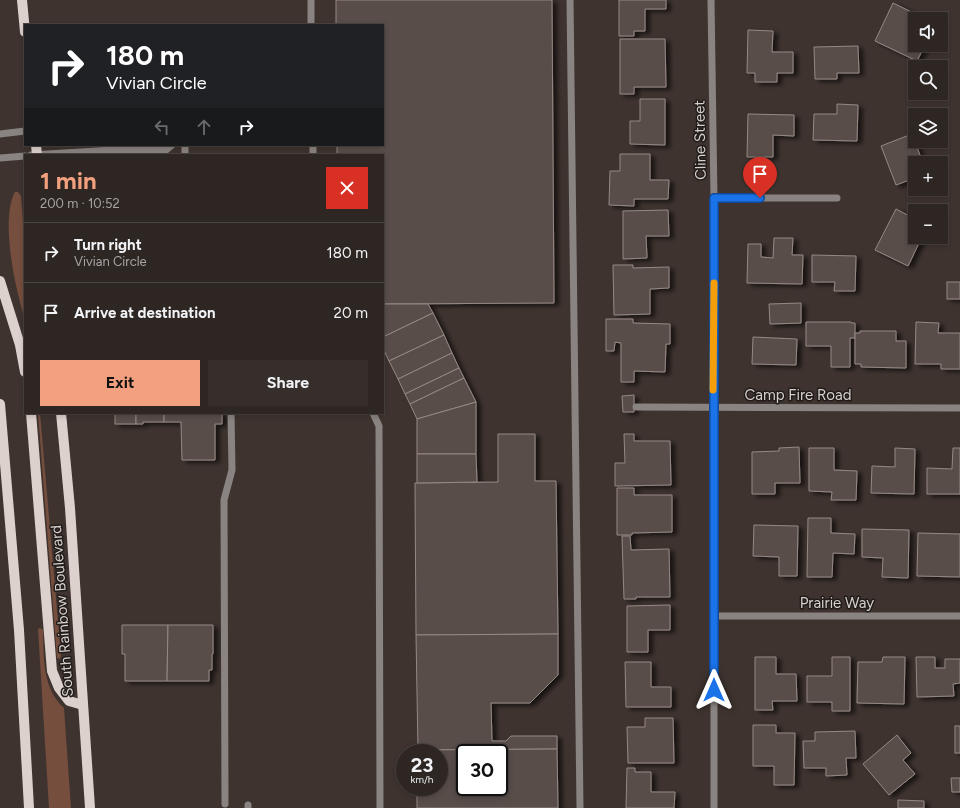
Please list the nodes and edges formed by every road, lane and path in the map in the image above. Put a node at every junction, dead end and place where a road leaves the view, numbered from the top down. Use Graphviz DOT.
graph roads {
  1 [pos="22,0"];
  2 [pos="311,0"];
  3 [pos="570,0"];
  4 [pos="711,0"];
  5 [pos="24,24"];
  6 [pos="311,24"];
  7 [pos="24,131"];
  8 [pos="0,134"];
  9 [pos="171,146"];
  10 [pos="52,154"];
  11 [pos="24,156"];
  12 [pos="0,158"];
  13 [pos="714,198"];
  14 [pos="837,198"];
  15 [pos="0,281"];
  16 [pos="24,367"];
  17 [pos="0,404"];
  18 [pos="636,407"];
  19 [pos="713,408"];
  20 [pos="960,408"];
  21 [pos="31,414"];
  22 [pos="61,414"];
  23 [pos="231,414"];
  24 [pos="373,414"];
  25 [pos="713,616"];
  26 [pos="960,616"];
  27 [pos="83,705"];
  28 [pos="225,804"];
  29 [pos="29,808"];
  30 [pos="90,808"];
  31 [pos="380,808"];
  32 [pos="580,808"];
  33 [pos="714,808"];
  1 -- 5 [label="main road"];
  2 -- 6 [label="street"];
  3 -- 32 [label="street"];
  4 -- 13 [label="street, Cline Street"];
  7 -- 8 [label="street"];
  9 -- 10 [label="street"];
  11 -- 12 [label="street"];
  13 -- 14 [label="street"];
  13 -- 19 [label="street, Cline Street"];
  15 -- 16 [label="main road"];
  17 -- 29 [label="main road"];
  18 -- 19 [label="street, Camp Fire Road"];
  19 -- 20 [label="street, Camp Fire Road"];
  19 -- 25 [label="street, Cline Street"];
  21 -- 27 [label="main road"];
  22 -- 27 [label="main road, South Rainbow Boulevard"];
  23 -- 28 [label="street"];
  24 -- 31 [label="street"];
  25 -- 26 [label="street, Prairie Way"];
  25 -- 33 [label="street, Cline Street"];
  27 -- 30 [label="main road, South Rainbow Boulevard"];
}
